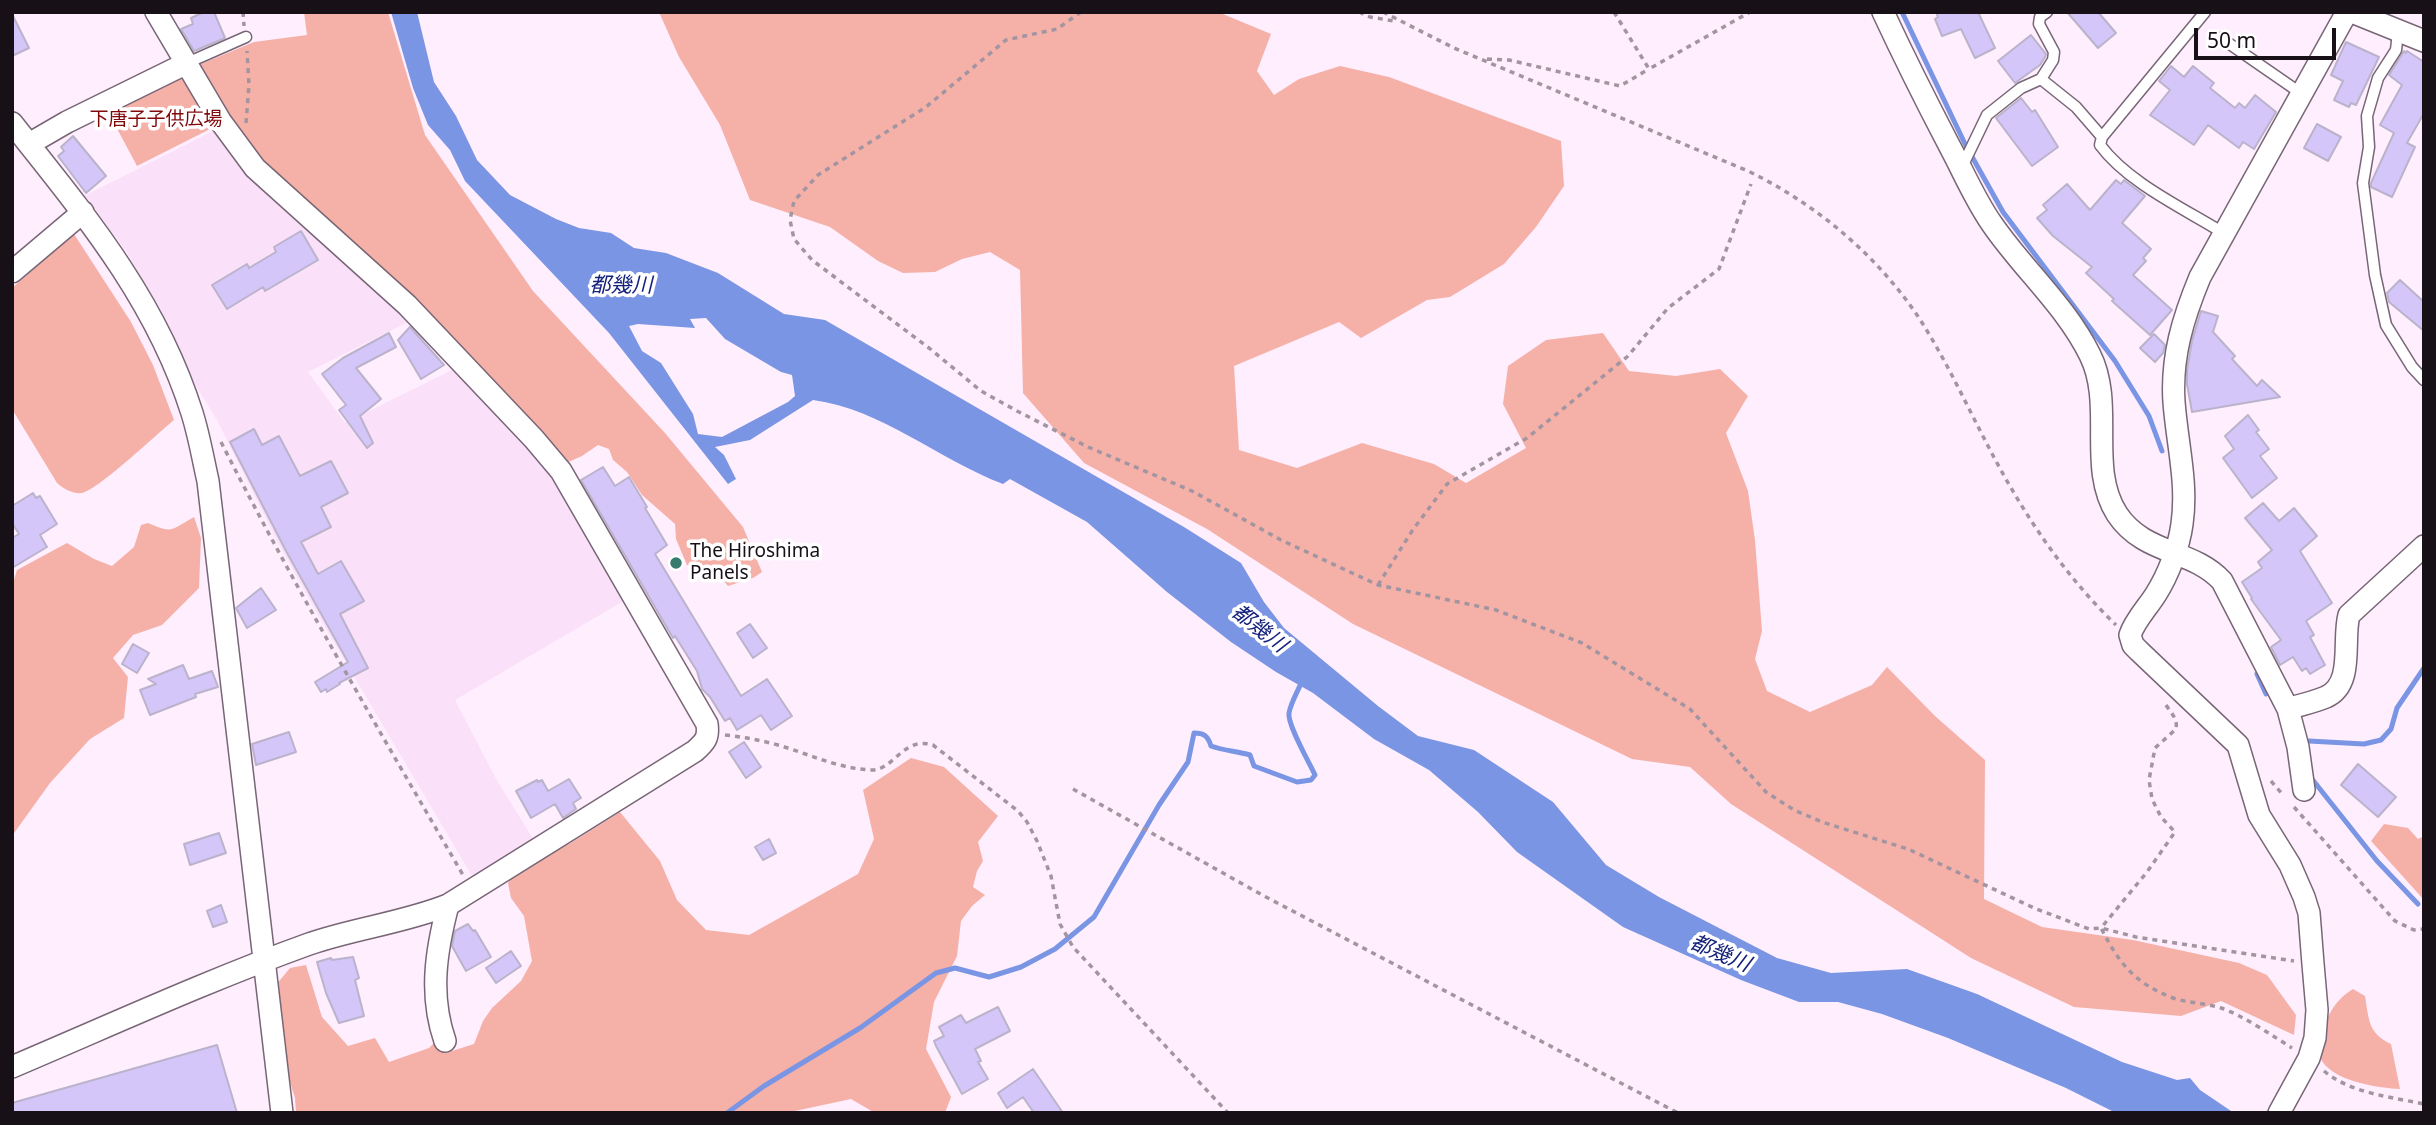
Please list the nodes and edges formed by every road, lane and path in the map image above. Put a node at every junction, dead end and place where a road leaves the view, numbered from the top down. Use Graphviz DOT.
graph roads {
  1 [pos="156,12"];
  2 [pos="243,12"];
  3 [pos="1081,12"];
  4 [pos="1359,12"];
  5 [pos="1383,12"];
  6 [pos="1614,12"];
  7 [pos="1750,12"];
  8 [pos="1883,12"];
  9 [pos="2047,12"];
  10 [pos="2205,12"];
  11 [pos="2347,12"];
  12 [pos="2353,12"];
  13 [pos="1399,21"];
  14 [pos="2398,32"];
  15 [pos="246,37"];
  16 [pos="2221,38"];
  17 [pos="2424,41"];
  18 [pos="1481,59"];
  19 [pos="187,63"];
  20 [pos="1649,68"];
  21 [pos="2041,79"];
  22 [pos="2302,94"];
  23 [pos="12,123"];
  24 [pos="2102,137"];
  25 [pos="29,144"];
  26 [pos="239,145"];
  27 [pos="1961,169"];
  28 [pos="1751,184"];
  29 [pos="83,212"];
  30 [pos="2225,234"];
  31 [pos="12,272"];
  32 [pos="2424,380"];
  33 [pos="193,414"];
  34 [pos="2424,547"];
  35 [pos="2173,554"];
  36 [pos="1378,584"];
  37 [pos="2131,640"];
  38 [pos="2161,699"];
  39 [pos="2288,709"];
  40 [pos="709,734"];
  41 [pos="2268,778"];
  42 [pos="1073,789"];
  43 [pos="2304,790"];
  44 [pos="471,889"];
  45 [pos="448,905"];
  46 [pos="2101,928"];
  47 [pos="2424,929"];
  48 [pos="265,960"];
  49 [pos="2313,964"];
  50 [pos="445,1041"];
  51 [pos="2309,1058"];
  52 [pos="12,1067"];
  53 [pos="2424,1104"];
  54 [pos="282,1113"];
  55 [pos="1228,1113"];
  56 [pos="1678,1113"];
  57 [pos="2279,1113"];
  1 -- 19 [label="street"];
  2 -- 15 [label="path"];
  3 -- 36 [label="path"];
  4 -- 13 [label="path"];
  5 -- 13 [label="path"];
  6 -- 20 [label="path"];
  7 -- 20 [label="path"];
  8 -- 27 [label="street"];
  9 -- 21 [label="lane"];
  10 -- 24 [label="lane"];
  11 -- 22 [label="street"];
  12 -- 14 [label="street"];
  13 -- 18 [label="path"];
  14 -- 17 [label="street"];
  14 -- 32 [label="lane"];
  15 -- 19 [label="lane"];
  15 -- 26 [label="path"];
  16 -- 22 [label="lane"];
  18 -- 20 [label="path"];
  18 -- 37 [label="path"];
  19 -- 25 [label="street"];
  19 -- 26 [label="street"];
  21 -- 24 [label="lane"];
  21 -- 27 [label="lane"];
  22 -- 30 [label="street"];
  23 -- 25 [label="street"];
  24 -- 30 [label="lane"];
  25 -- 29 [label="street"];
  26 -- 40 [label="street"];
  27 -- 35 [label="street"];
  28 -- 36 [label="path"];
  29 -- 31 [label="street"];
  29 -- 33 [label="street"];
  30 -- 35 [label="street"];
  33 -- 44 [label="path"];
  33 -- 48 [label="street"];
  34 -- 39 [label="street"];
  35 -- 37 [label="street"];
  35 -- 39 [label="street"];
  36 -- 46 [label="path"];
  37 -- 49 [label="street"];
  38 -- 46 [label="path"];
  39 -- 43 [label="street"];
  40 -- 44 [label="street"];
  40 -- 55 [label="path"];
  41 -- 47 [label="path"];
  42 -- 56 [label="path"];
  44 -- 45 [label="street"];
  45 -- 48 [label="street"];
  45 -- 50 [label="street"];
  46 -- 49 [label="path"];
  46 -- 51 [label="path"];
  48 -- 52 [label="street"];
  48 -- 54 [label="street"];
  49 -- 51 [label="street"];
  51 -- 53 [label="path"];
  51 -- 57 [label="street"];
}
